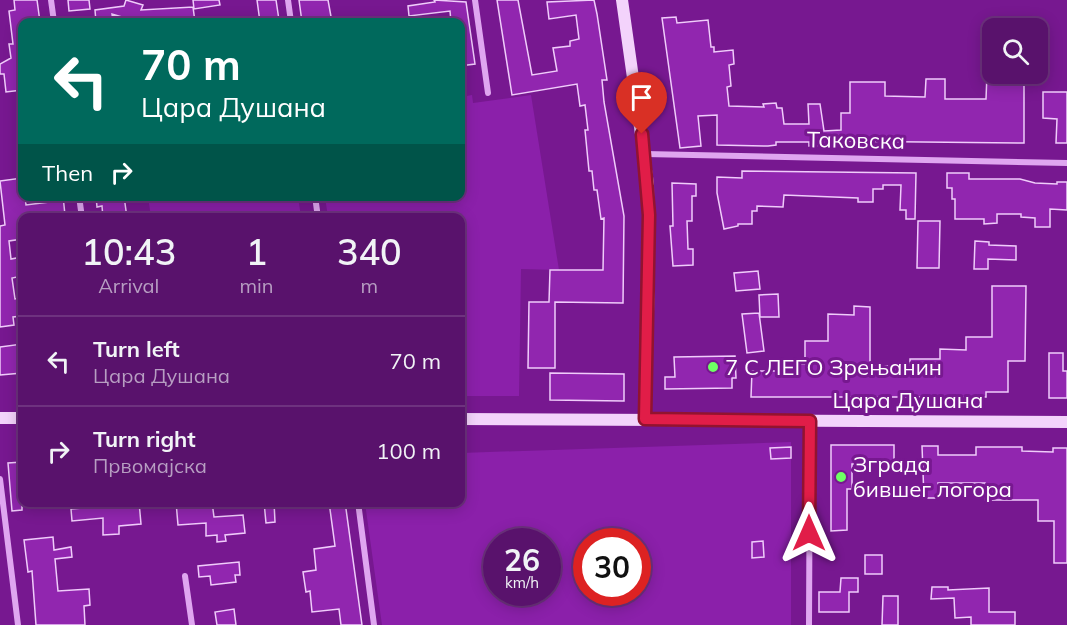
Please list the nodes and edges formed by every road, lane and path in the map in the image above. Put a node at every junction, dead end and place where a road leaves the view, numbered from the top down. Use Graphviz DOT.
graph roads {
  1 [pos="51,0"];
  2 [pos="288,0"];
  3 [pos="475,0"];
  4 [pos="622,0"];
  5 [pos="53,18"];
  6 [pos="290,18"];
  7 [pos="488,93"];
  8 [pos="645,154"];
  9 [pos="1067,163"];
  10 [pos="18,417"];
  11 [pos="0,418"];
  12 [pos="465,419"];
  13 [pos="645,419"];
  14 [pos="810,421"];
  15 [pos="1067,422"];
  16 [pos="0,479"];
  17 [pos="359,507"];
  18 [pos="185,576"];
  19 [pos="18,625"];
  20 [pos="192,625"];
  21 [pos="374,625"];
  22 [pos="809,625"];
  1 -- 5 [label="street"];
  2 -- 6 [label="street"];
  3 -- 7 [label="street"];
  4 -- 8 [label="street"];
  8 -- 9 [label="street, Таковска"];
  8 -- 13 [label="street"];
  10 -- 11 [label="street"];
  12 -- 13 [label="street, Цара Душана"];
  13 -- 14 [label="street, Цара Душана"];
  14 -- 15 [label="street, Цара Душана"];
  14 -- 22 [label="street"];
  16 -- 19 [label="street"];
  17 -- 21 [label="street"];
  18 -- 20 [label="street"];
}
